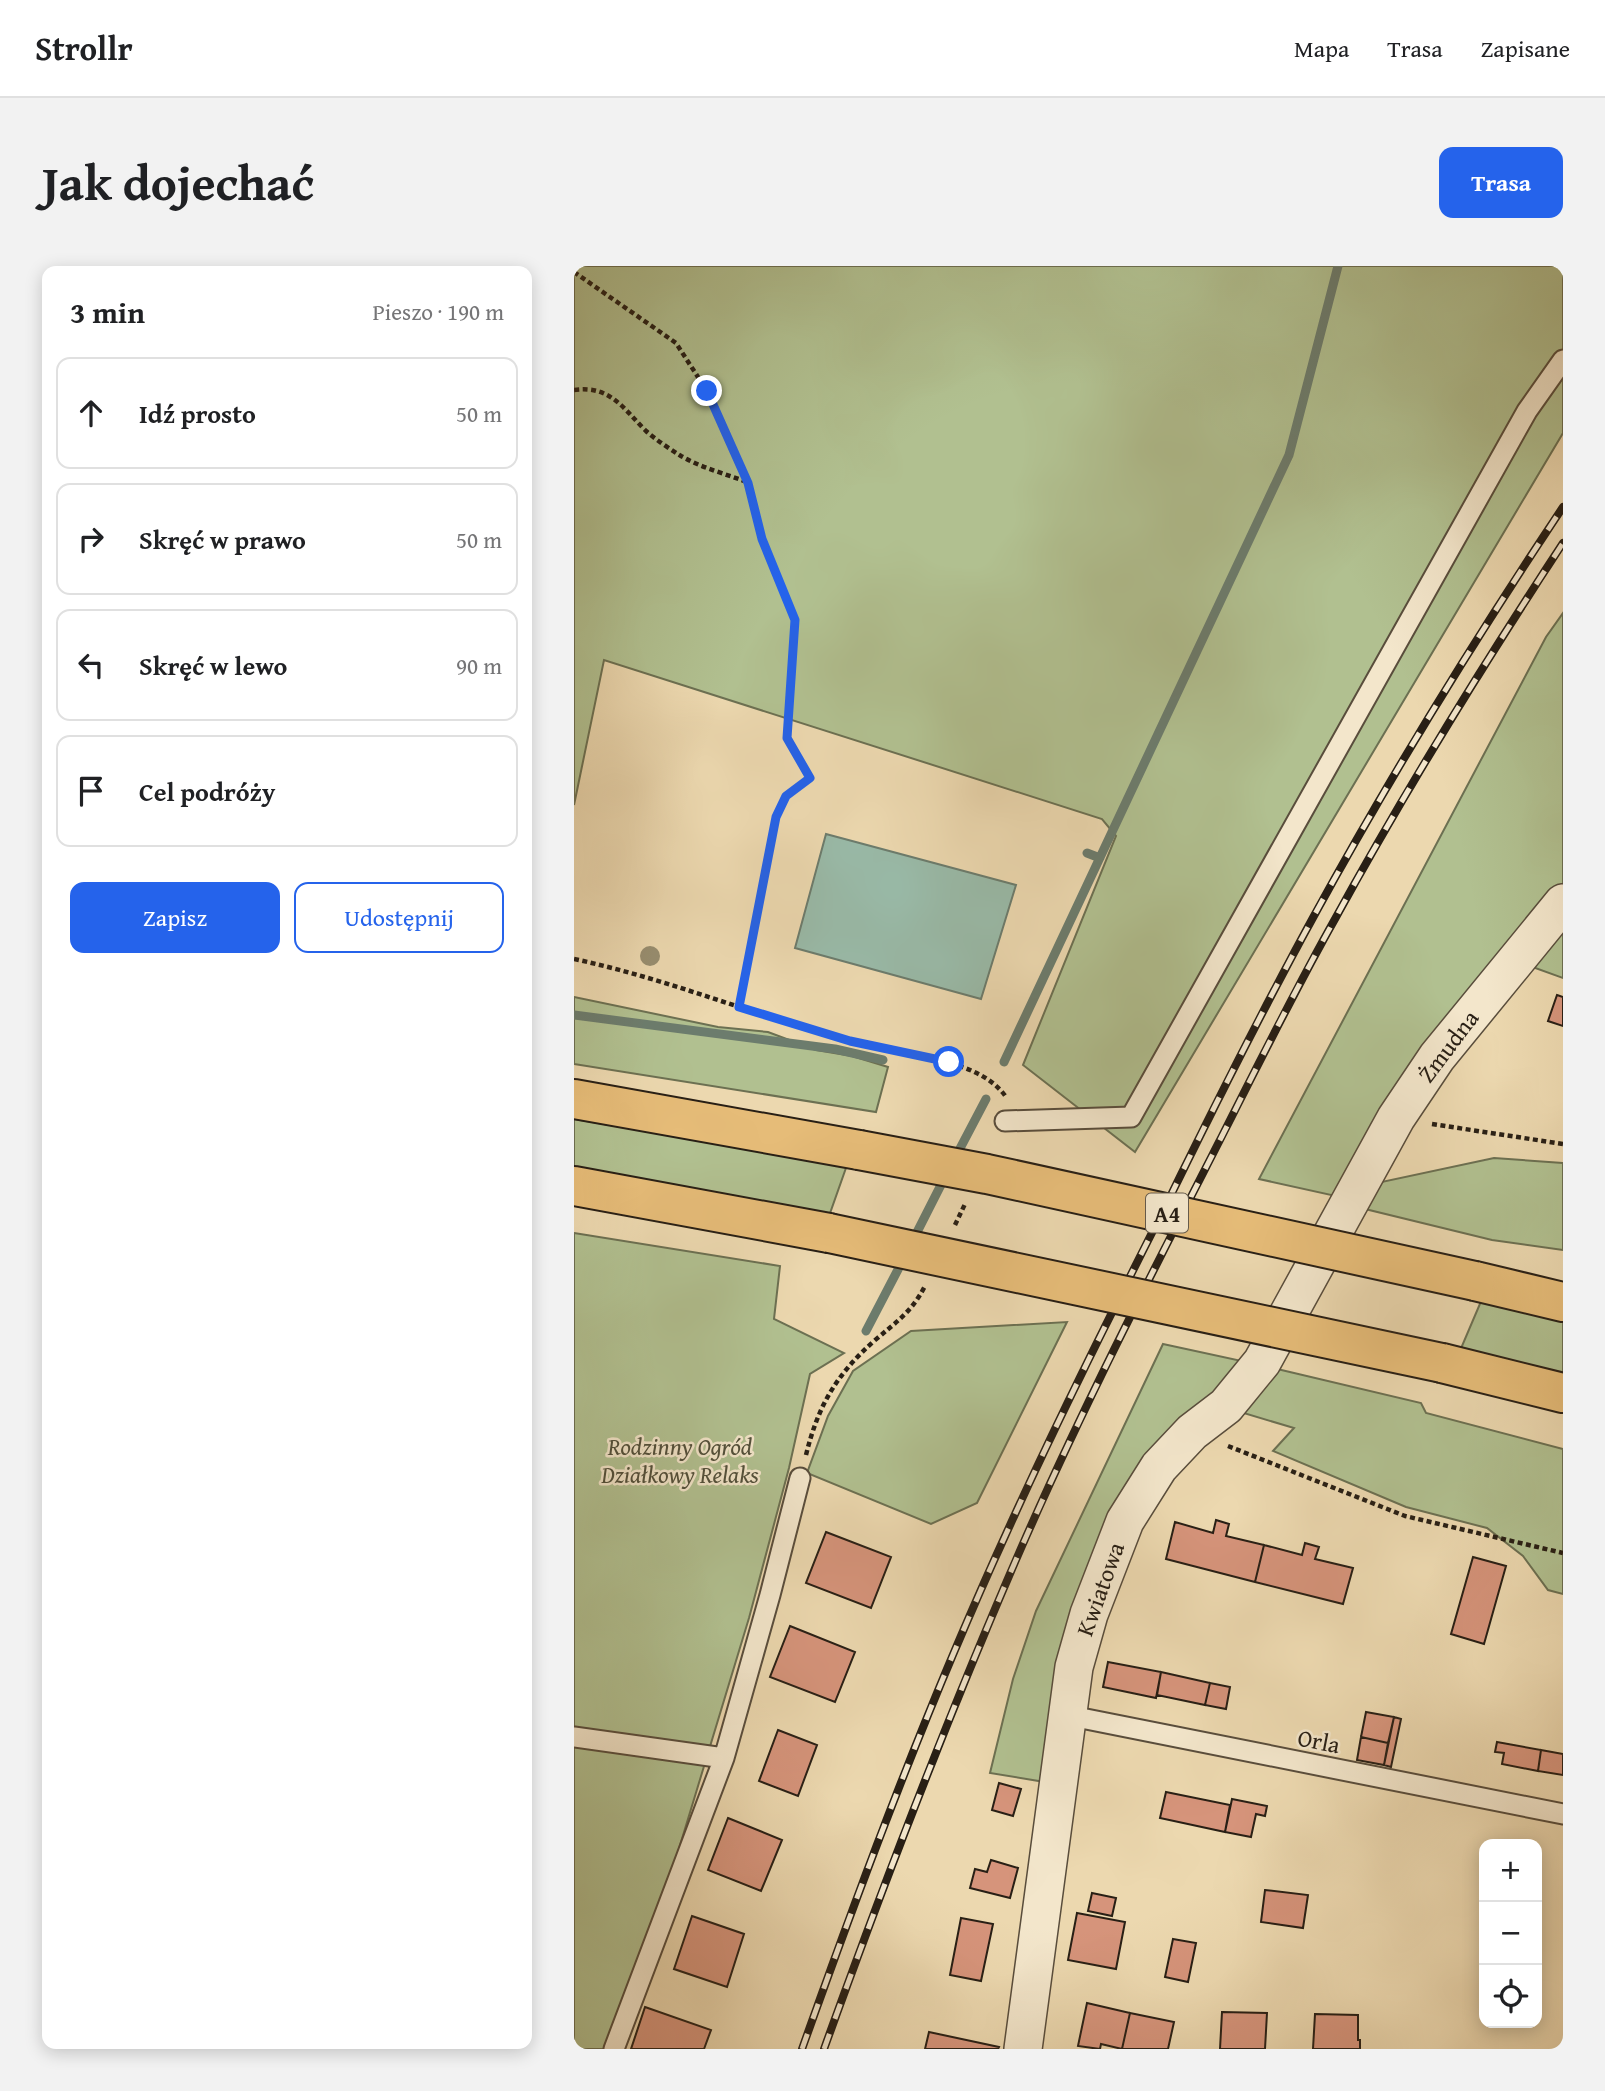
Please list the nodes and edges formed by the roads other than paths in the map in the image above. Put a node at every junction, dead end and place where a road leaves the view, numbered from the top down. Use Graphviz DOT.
graph roads {
  1 [pos="1563,360"];
  2 [pos="1563,903"];
  3 [pos="574,1099"];
  4 [pos="1005,1121"];
  5 [pos="574,1186"];
  6 [pos="1349,1200"];
  7 [pos="1563,1302"];
  8 [pos="1563,1393"];
  9 [pos="800,1478"];
  10 [pos="1066,1715"];
  11 [pos="574,1738"];
  12 [pos="724,1758"];
  13 [pos="1563,1814"];
  14 [pos="614,2049"];
  15 [pos="1023,2049"];
  1 -- 4 [label="lane"];
  2 -- 6 [label="street, Żmudna"];
  3 -- 7 [label="highway, A4, bridge"];
  5 -- 8 [label="highway, bridge"];
  6 -- 10 [label="street, Kwiatowa"];
  9 -- 12 [label="lane"];
  10 -- 13 [label="lane, Orla"];
  10 -- 15 [label="street, Kwiatowa"];
  11 -- 12 [label="lane"];
  12 -- 14 [label="lane"];
}
